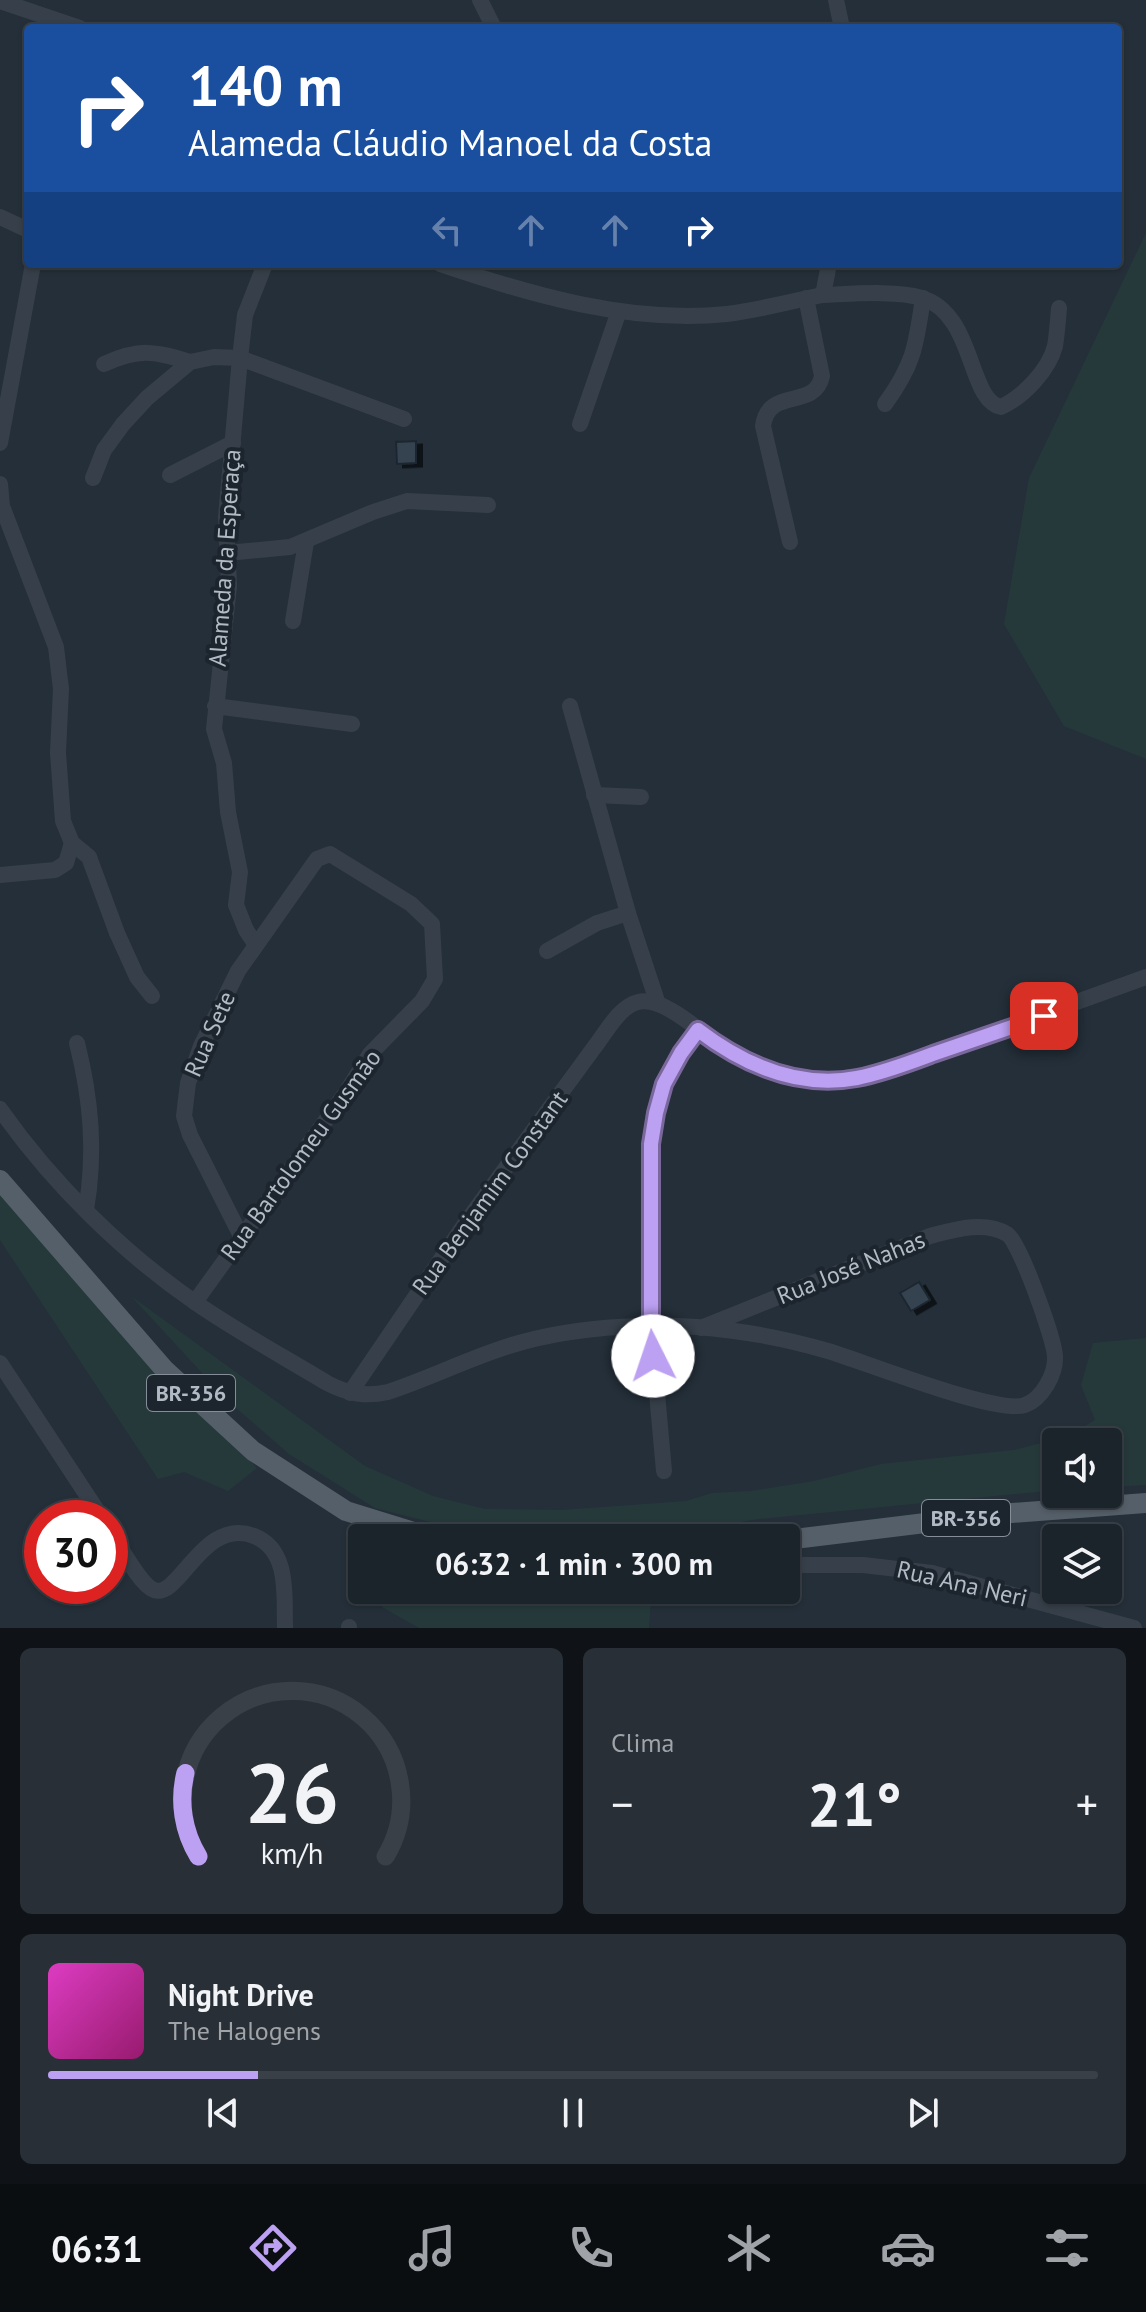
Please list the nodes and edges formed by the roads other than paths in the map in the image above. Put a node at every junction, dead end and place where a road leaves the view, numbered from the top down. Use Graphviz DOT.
graph roads {
  1 [pos="480,0"];
  2 [pos="836,0"];
  3 [pos="0,1"];
  4 [pos="66,24"];
  5 [pos="492,24"];
  6 [pos="841,24"];
  7 [pos="0,217"];
  8 [pos="24,228"];
  9 [pos="32,268"];
  10 [pos="263,268"];
  11 [pos="453,268"];
  12 [pos="827,268"];
  13 [pos="815,296"];
  14 [pos="923,298"];
  15 [pos="1059,308"];
  16 [pos="619,311"];
  17 [pos="240,358"];
  18 [pos="190,362"];
  19 [pos="104,364"];
  20 [pos="885,404"];
  21 [pos="404,419"];
  22 [pos="580,424"];
  23 [pos="0,443"];
  24 [pos="233,443"];
  25 [pos="170,475"];
  26 [pos="93,478"];
  27 [pos="0,484"];
  28 [pos="488,505"];
  29 [pos="306,542"];
  30 [pos="790,542"];
  31 [pos="227,553"];
  32 [pos="293,621"];
  33 [pos="215,706"];
  34 [pos="570,706"];
  35 [pos="352,724"];
  36 [pos="594,795"];
  37 [pos="641,797"];
  38 [pos="72,843"];
  39 [pos="330,854"];
  40 [pos="0,875"];
  41 [pos="628,913"];
  42 [pos="256,945"];
  43 [pos="547,951"];
  44 [pos="1146,977"];
  45 [pos="152,996"];
  46 [pos="658,1004"];
  47 [pos="698,1030"];
  48 [pos="77,1043"];
  49 [pos="0,1109"];
  50 [pos="0,1180"];
  51 [pos="86,1210"];
  52 [pos="241,1236"];
  53 [pos="195,1302"];
  54 [pos="651,1327"];
  55 [pos="701,1328"];
  56 [pos="0,1363"];
  57 [pos="350,1393"];
  58 [pos="664,1471"];
  59 [pos="90,1500"];
  60 [pos="1146,1503"];
  61 [pos="388,1524"];
  62 [pos="800,1538"];
  63 [pos="128,1558"];
  64 [pos="800,1565"];
  65 [pos="285,1628"];
  66 [pos="1134,1628"];
  1 -- 5 [label="street"];
  2 -- 6 [label="street"];
  3 -- 4 [label="street"];
  7 -- 8 [label="street"];
  9 -- 23 [label="street"];
  10 -- 17 [label="street, Alameda da Esperaça"];
  11 -- 16 [label="street"];
  12 -- 13 [label="street"];
  13 -- 14 [label="street"];
  13 -- 16 [label="street"];
  13 -- 30 [label="street"];
  14 -- 15 [label="street"];
  14 -- 20 [label="street"];
  16 -- 22 [label="street"];
  17 -- 18 [label="street"];
  17 -- 21 [label="street"];
  17 -- 24 [label="street, Alameda da Esperaça"];
  18 -- 19 [label="street"];
  18 -- 26 [label="street"];
  24 -- 25 [label="street"];
  24 -- 31 [label="street, Alameda da Esperaça"];
  27 -- 38 [label="street"];
  28 -- 29 [label="street"];
  29 -- 31 [label="street"];
  29 -- 32 [label="street"];
  31 -- 33 [label="street, Alameda da Esperaça"];
  33 -- 35 [label="street"];
  33 -- 42 [label="street, Alameda da Esperaça"];
  34 -- 36 [label="street"];
  36 -- 37 [label="street"];
  36 -- 41 [label="street"];
  38 -- 40 [label="street"];
  38 -- 45 [label="street"];
  39 -- 42 [label="street, Rua Sete"];
  39 -- 52 [label="street, Rua Bartolomeu Gusmão"];
  41 -- 43 [label="street"];
  41 -- 46 [label="street"];
  42 -- 52 [label="street, Rua Sete"];
  44 -- 47 [label="street"];
  46 -- 47 [label="street"];
  46 -- 57 [label="street, Rua Benjamim Constant"];
  47 -- 54 [label="street"];
  48 -- 51 [label="street"];
  49 -- 51 [label="street"];
  50 -- 61 [label="main road, BR-356"];
  51 -- 53 [label="street"];
  52 -- 53 [label="street, Rua Bartolomeu Gusmão"];
  53 -- 57 [label="street"];
  54 -- 55 [label="street"];
  54 -- 57 [label="street"];
  54 -- 58 [label="street"];
  55 -- 55 [label="street, Rua José Nahas"];
  56 -- 59 [label="street"];
  60 -- 62 [label="main road, BR-356"];
  63 -- 65 [label="street"];
  64 -- 66 [label="street, Rua Ana Neri"];
}
